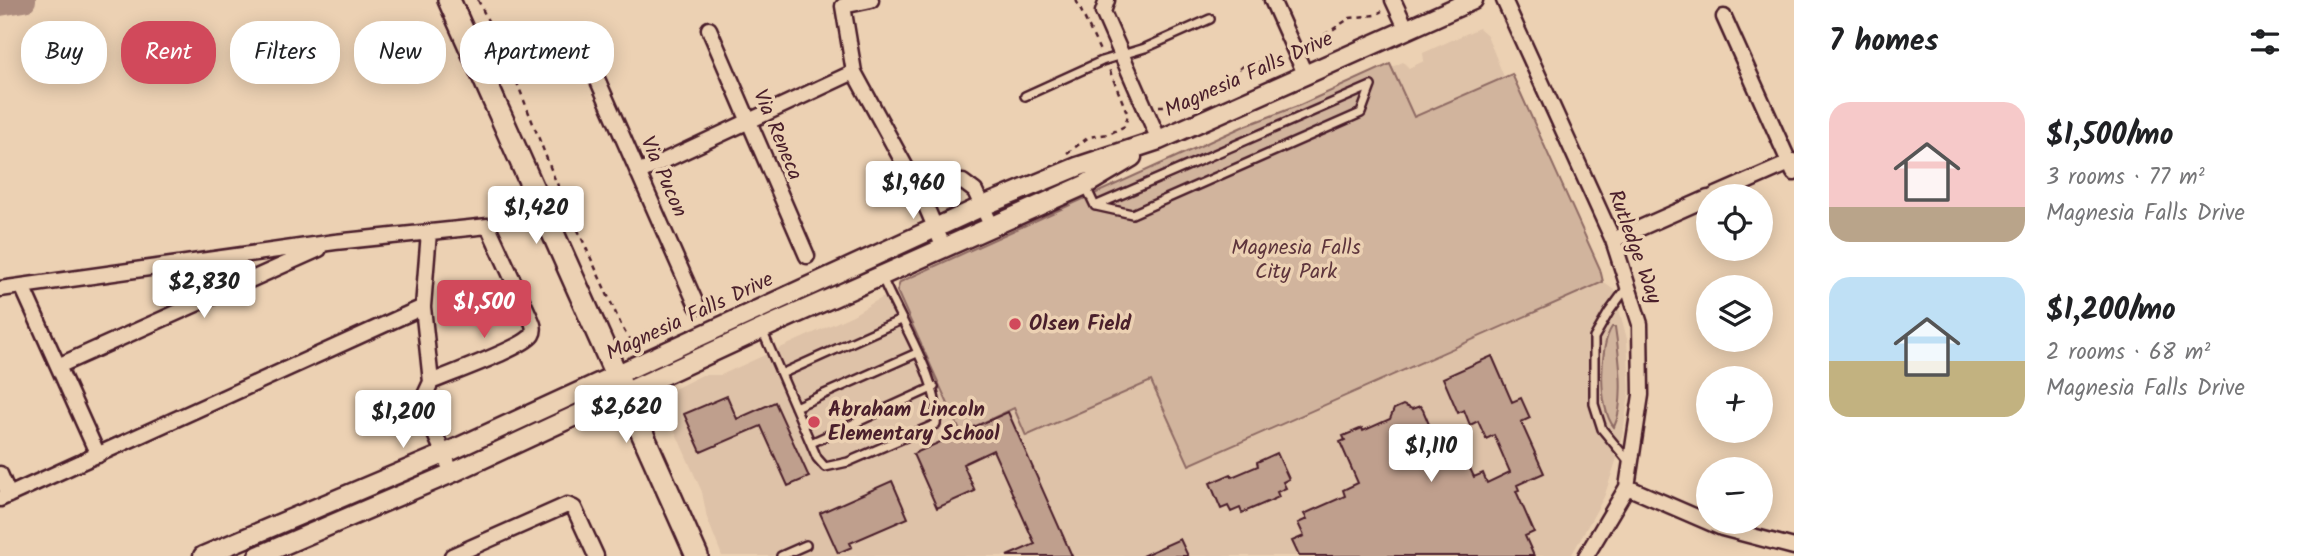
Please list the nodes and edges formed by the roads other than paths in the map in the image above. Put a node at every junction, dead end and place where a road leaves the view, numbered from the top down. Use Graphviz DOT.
graph roads {
  1 [pos="449,0"];
  2 [pos="871,0"];
  3 [pos="1272,0"];
  4 [pos="1473,0"];
  5 [pos="1504,0"];
  6 [pos="1394,3"];
  7 [pos="1102,4"];
  8 [pos="1724,17"];
  9 [pos="1210,19"];
  10 [pos="709,29"];
  11 [pos="1406,30"];
  12 [pos="1122,56"];
  13 [pos="854,72"];
  14 [pos="1306,76"];
  15 [pos="600,84"];
  16 [pos="1025,96"];
  17 [pos="748,121"];
  18 [pos="1159,140"];
  19 [pos="1793,165"];
  20 [pos="1077,167"];
  21 [pos="638,173"];
  22 [pos="912,179"];
  23 [pos="1745,184"];
  24 [pos="1086,185"];
  25 [pos="1696,203"];
  26 [pos="983,206"];
  27 [pos="1095,206"];
  28 [pos="934,227"];
  29 [pos="992,227"];
  30 [pos="429,232"];
  31 [pos="1613,240"];
  32 [pos="335,242"];
  33 [pos="944,248"];
  34 [pos="807,256"];
  35 [pos="881,276"];
  36 [pos="22,286"];
  37 [pos="1628,286"];
  38 [pos="0,289"];
  39 [pos="697,306"];
  40 [pos="423,307"];
  41 [pos="901,320"];
  42 [pos="761,330"];
  43 [pos="917,353"];
  44 [pos="58,366"];
  45 [pos="781,374"];
  46 [pos="431,382"];
  47 [pos="622,384"];
  48 [pos="934,387"];
  49 [pos="795,407"];
  50 [pos="811,443"];
  51 [pos="443,454"];
  52 [pos="97,455"];
  53 [pos="1630,464"];
  54 [pos="452,473"];
  55 [pos="0,474"];
  56 [pos="1627,487"];
  57 [pos="5,497"];
  58 [pos="806,545"];
  59 [pos="1794,547"];
  60 [pos="203,556"];
  61 [pos="258,556"];
  62 [pos="452,556"];
  63 [pos="596,556"];
  64 [pos="697,556"];
  65 [pos="781,556"];
  66 [pos="1586,556"];
  1 -- 47 [label="main road"];
  2 -- 13 [label="street"];
  3 -- 14 [label="street"];
  4 -- 11 [label="street, Magnesia Falls Drive"];
  5 -- 31 [label="street, Rutledge Way"];
  6 -- 11 [label="street"];
  7 -- 12 [label="street"];
  8 -- 19 [label="street"];
  9 -- 12 [label="lane"];
  10 -- 17 [label="street, Via Reneca"];
  11 -- 14 [label="street, Magnesia Falls Drive"];
  12 -- 16 [label="lane"];
  12 -- 18 [label="street"];
  13 -- 17 [label="street"];
  13 -- 22 [label="street"];
  14 -- 18 [label="street, Magnesia Falls Drive"];
  15 -- 21 [label="street, Via Pucon"];
  17 -- 21 [label="street"];
  17 -- 34 [label="street, Via Reneca"];
  18 -- 20 [label="street, Magnesia Falls Drive"];
  18 -- 24 [label="street, Magnesia Falls Drive"];
  19 -- 23 [label="street"];
  20 -- 24 [label="lane"];
  20 -- 26 [label="street, Magnesia Falls Drive"];
  21 -- 39 [label="street, Via Pucon"];
  22 -- 26 [label="street"];
  22 -- 28 [label="street"];
  24 -- 27 [label="lane"];
  24 -- 29 [label="street, Magnesia Falls Drive"];
  25 -- 31 [label="street"];
  26 -- 28 [label="street, Magnesia Falls Drive"];
  26 -- 29 [label="street"];
  27 -- 27 [label="lane"];
  28 -- 33 [label="street"];
  28 -- 47 [label="street, Magnesia Falls Drive"];
  29 -- 33 [label="street, Magnesia Falls Drive"];
  30 -- 32 [label="street"];
  30 -- 40 [label="street"];
  30 -- 46 [label="street"];
  31 -- 37 [label="street, Rutledge Way"];
  32 -- 36 [label="street"];
  32 -- 44 [label="street"];
  33 -- 35 [label="street, Magnesia Falls Drive"];
  35 -- 41 [label="lane"];
  35 -- 42 [label="street, Magnesia Falls Drive"];
  36 -- 38 [label="street"];
  36 -- 44 [label="street"];
  37 -- 53 [label="street, Rutledge Way"];
  37 -- 53 [label="lane"];
  40 -- 46 [label="street"];
  40 -- 52 [label="street"];
  41 -- 43 [label="lane"];
  41 -- 45 [label="lane"];
  42 -- 45 [label="lane"];
  42 -- 47 [label="street, Magnesia Falls Drive"];
  43 -- 48 [label="lane"];
  43 -- 49 [label="lane"];
  44 -- 52 [label="street"];
  45 -- 49 [label="lane"];
  46 -- 51 [label="street"];
  47 -- 51 [label="street, Magnesia Falls Drive"];
  47 -- 54 [label="street, Magnesia Falls Drive"];
  47 -- 64 [label="main road"];
  48 -- 50 [label="lane"];
  48 -- 50 [label="lane"];
  49 -- 50 [label="lane"];
  51 -- 54 [label="street"];
  51 -- 60 [label="street, Magnesia Falls Drive"];
  52 -- 57 [label="street"];
  53 -- 56 [label="street, Rutledge Way"];
  54 -- 61 [label="street, Magnesia Falls Drive"];
  55 -- 57 [label="street"];
  56 -- 59 [label="street"];
  56 -- 66 [label="street, Rutledge Way"];
  58 -- 65 [label="lane"];
  62 -- 63 [label="street"];
}
